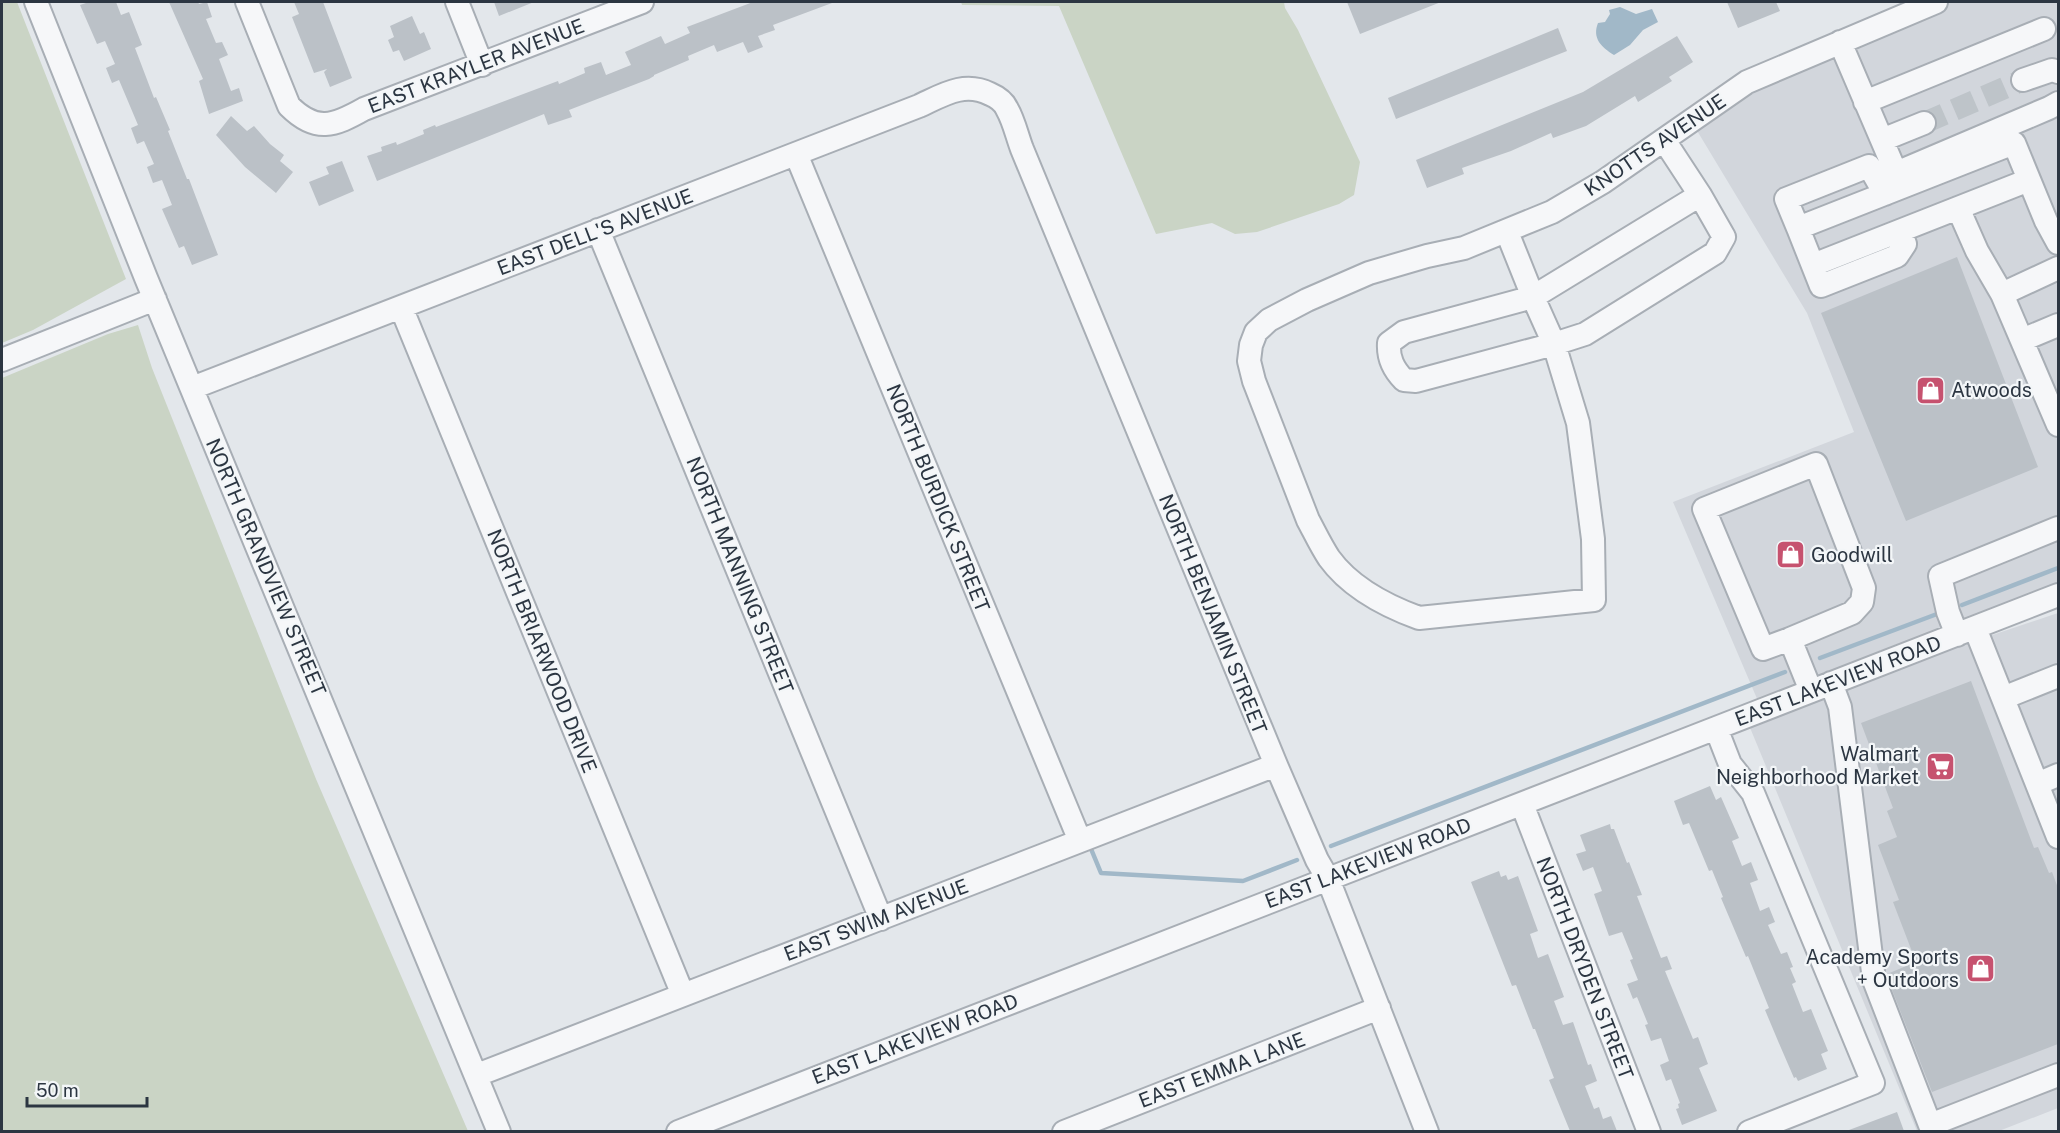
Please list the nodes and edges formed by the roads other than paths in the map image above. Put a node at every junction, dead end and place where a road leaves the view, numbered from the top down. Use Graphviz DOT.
graph roads {
  1 [pos="36,2"];
  2 [pos="247,2"];
  3 [pos="458,2"];
  4 [pos="642,2"];
  5 [pos="1936,2"];
  6 [pos="2044,29"];
  7 [pos="1840,42"];
  8 [pos="482,64"];
  9 [pos="2058,72"];
  10 [pos="2023,80"];
  11 [pos="998,98"];
  12 [pos="1866,102"];
  13 [pos="2058,103"];
  14 [pos="1924,123"];
  15 [pos="1664,140"];
  16 [pos="1882,140"];
  17 [pos="796,154"];
  18 [pos="2029,180"];
  19 [pos="1894,185"];
  20 [pos="1700,195"];
  21 [pos="1958,208"];
  22 [pos="1798,228"];
  23 [pos="598,231"];
  24 [pos="1507,232"];
  25 [pos="2058,243"];
  26 [pos="2058,268"];
  27 [pos="2002,294"];
  28 [pos="1533,297"];
  29 [pos="155,299"];
  30 [pos="401,307"];
  31 [pos="2058,325"];
  32 [pos="2022,339"];
  33 [pos="1554,344"];
  34 [pos="2,360"];
  35 [pos="192,388"];
  36 [pos="2058,425"];
  37 [pos="2058,528"];
  38 [pos="2058,595"];
  39 [pos="1966,631"];
  40 [pos="1790,639"];
  41 [pos="2058,676"];
  42 [pos="1821,687"];
  43 [pos="2003,698"];
  44 [pos="1716,728"];
  45 [pos="1276,765"];
  46 [pos="2058,776"];
  47 [pos="2037,784"];
  48 [pos="1522,804"];
  49 [pos="2058,837"];
  50 [pos="1080,841"];
  51 [pos="1328,879"];
  52 [pos="881,919"];
  53 [pos="683,995"];
  54 [pos="1379,1008"];
  55 [pos="477,1075"];
  56 [pos="2058,1075"];
  57 [pos="499,1131"];
  58 [pos="678,1131"];
  59 [pos="1064,1131"];
  60 [pos="1427,1131"];
  61 [pos="1649,1131"];
  62 [pos="1749,1131"];
  1 -- 29 [label="street, NORTH GRANDVIEW STREET"];
  2 -- 8 [label="street, EAST KRAYLER AVENUE"];
  3 -- 8 [label="street"];
  4 -- 8 [label="street, EAST KRAYLER AVENUE"];
  5 -- 7 [label="street, KNOTTS AVENUE"];
  6 -- 12 [label="street"];
  7 -- 12 [label="street"];
  7 -- 15 [label="street, KNOTTS AVENUE"];
  9 -- 10 [label="street"];
  11 -- 17 [label="street, EAST DELL'S AVENUE"];
  11 -- 45 [label="street, NORTH BENJAMIN STREET"];
  12 -- 16 [label="street"];
  13 -- 19 [label="street"];
  14 -- 16 [label="street"];
  15 -- 20 [label="street"];
  15 -- 24 [label="street, KNOTTS AVENUE"];
  16 -- 19 [label="street"];
  17 -- 23 [label="street, EAST DELL'S AVENUE"];
  17 -- 50 [label="street, NORTH BURDICK STREET"];
  18 -- 19 [label="street"];
  18 -- 21 [label="street"];
  18 -- 25 [label="street"];
  19 -- 22 [label="street"];
  19 -- 22 [label="street"];
  20 -- 28 [label="street"];
  20 -- 33 [label="street"];
  21 -- 22 [label="street"];
  21 -- 27 [label="street"];
  23 -- 30 [label="street, EAST DELL'S AVENUE"];
  23 -- 52 [label="street, NORTH MANNING STREET"];
  24 -- 28 [label="street"];
  24 -- 33 [label="street, KNOTTS AVENUE"];
  26 -- 27 [label="street"];
  27 -- 32 [label="street"];
  28 -- 33 [label="street"];
  28 -- 33 [label="street"];
  29 -- 34 [label="street"];
  29 -- 35 [label="street, NORTH GRANDVIEW STREET"];
  30 -- 35 [label="street, EAST DELL'S AVENUE"];
  30 -- 53 [label="street, NORTH BRIARWOOD DRIVE"];
  31 -- 32 [label="street"];
  32 -- 36 [label="street"];
  35 -- 55 [label="street, NORTH GRANDVIEW STREET"];
  37 -- 39 [label="street"];
  38 -- 39 [label="street, EAST LAKEVIEW ROAD"];
  39 -- 42 [label="street, EAST LAKEVIEW ROAD"];
  39 -- 43 [label="street"];
  40 -- 40 [label="street"];
  40 -- 42 [label="street"];
  41 -- 43 [label="street"];
  42 -- 44 [label="street, EAST LAKEVIEW ROAD"];
  42 -- 56 [label="street"];
  43 -- 47 [label="street"];
  44 -- 48 [label="street, EAST LAKEVIEW ROAD"];
  44 -- 62 [label="street"];
  45 -- 50 [label="street, EAST SWIM AVENUE"];
  45 -- 51 [label="street, NORTH BENJAMIN STREET"];
  46 -- 47 [label="street"];
  47 -- 49 [label="street"];
  48 -- 51 [label="street, EAST LAKEVIEW ROAD"];
  48 -- 61 [label="street, NORTH DRYDEN STREET"];
  50 -- 52 [label="street, EAST SWIM AVENUE"];
  51 -- 54 [label="street, NORTH BENJAMIN STREET"];
  51 -- 58 [label="street, EAST LAKEVIEW ROAD"];
  52 -- 53 [label="street, EAST SWIM AVENUE"];
  53 -- 55 [label="street, EAST SWIM AVENUE"];
  54 -- 59 [label="street, EAST EMMA LANE"];
  54 -- 60 [label="street, NORTH BENJAMIN STREET"];
  55 -- 57 [label="street, NORTH GRANDVIEW STREET"];
}
